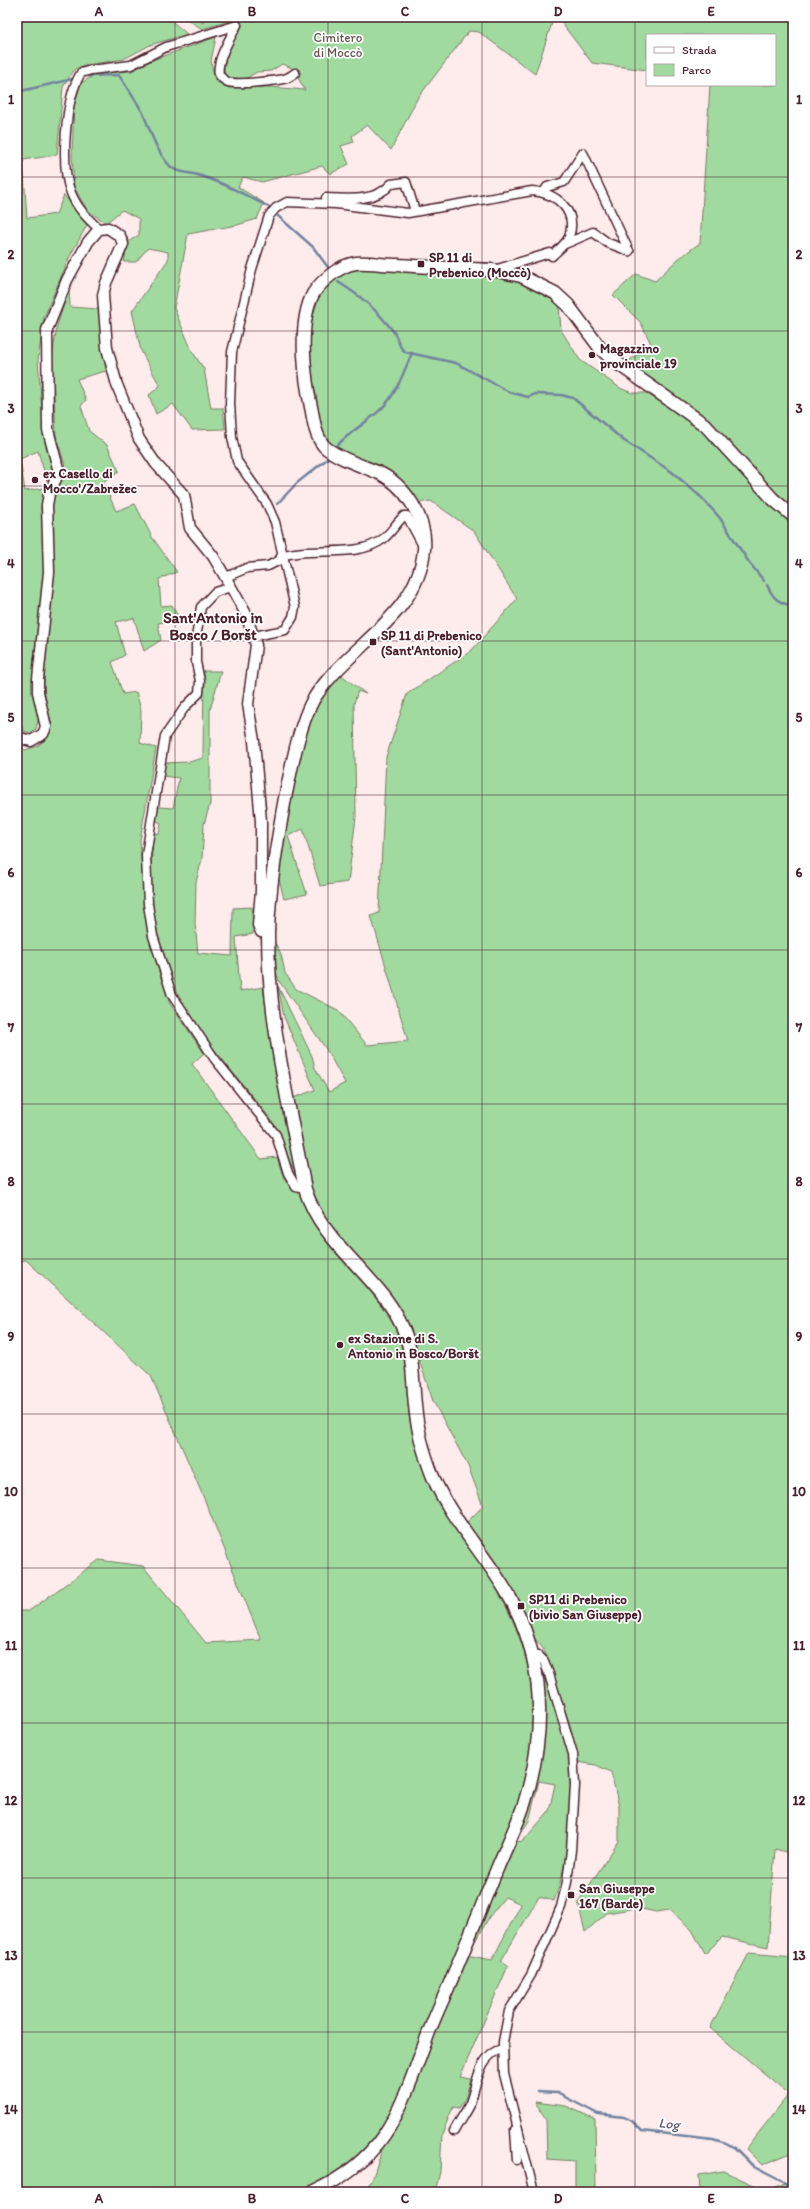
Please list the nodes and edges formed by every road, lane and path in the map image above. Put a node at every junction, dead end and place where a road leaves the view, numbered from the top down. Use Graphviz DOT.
graph roads {
  1 [pos="295,73"];
  2 [pos="544,192"];
  3 [pos="308,202"];
  4 [pos="415,211"];
  5 [pos="99,229"];
  6 [pos="565,244"];
  7 [pos="493,270"];
  8 [pos="793,516"];
  9 [pos="425,548"];
  10 [pos="282,557"];
  11 [pos="226,577"];
  12 [pos="231,587"];
  13 [pos="254,636"];
  14 [pos="17,737"];
  15 [pos="268,933"];
  16 [pos="305,1189"];
  17 [pos="532,1653"];
  18 [pos="502,2049"];
  19 [pos="518,2129"];
  20 [pos="454,2131"];
  21 [pos="517,2160"];
  22 [pos="313,2192"];
  23 [pos="534,2192"];
  1 -- 5 [label="street"];
  2 -- 4 [label="street"];
  2 -- 6 [label="street"];
  2 -- 6 [label="street"];
  3 -- 4 [label="street"];
  3 -- 4 [label="street"];
  3 -- 10 [label="street"];
  5 -- 11 [label="street"];
  5 -- 14 [label="street"];
  6 -- 7 [label="street"];
  7 -- 8 [label="main road"];
  7 -- 9 [label="main road"];
  9 -- 10 [label="street"];
  9 -- 15 [label="main road"];
  10 -- 11 [label="street"];
  10 -- 13 [label="street"];
  11 -- 12 [label="street"];
  12 -- 13 [label="street"];
  12 -- 16 [label="street"];
  13 -- 15 [label="street"];
  15 -- 16 [label="main road"];
  16 -- 17 [label="main road"];
  17 -- 18 [label="street"];
  17 -- 22 [label="main road"];
  18 -- 19 [label="street"];
  18 -- 20 [label="street"];
  19 -- 21 [label="street"];
  19 -- 23 [label="street"];
}
